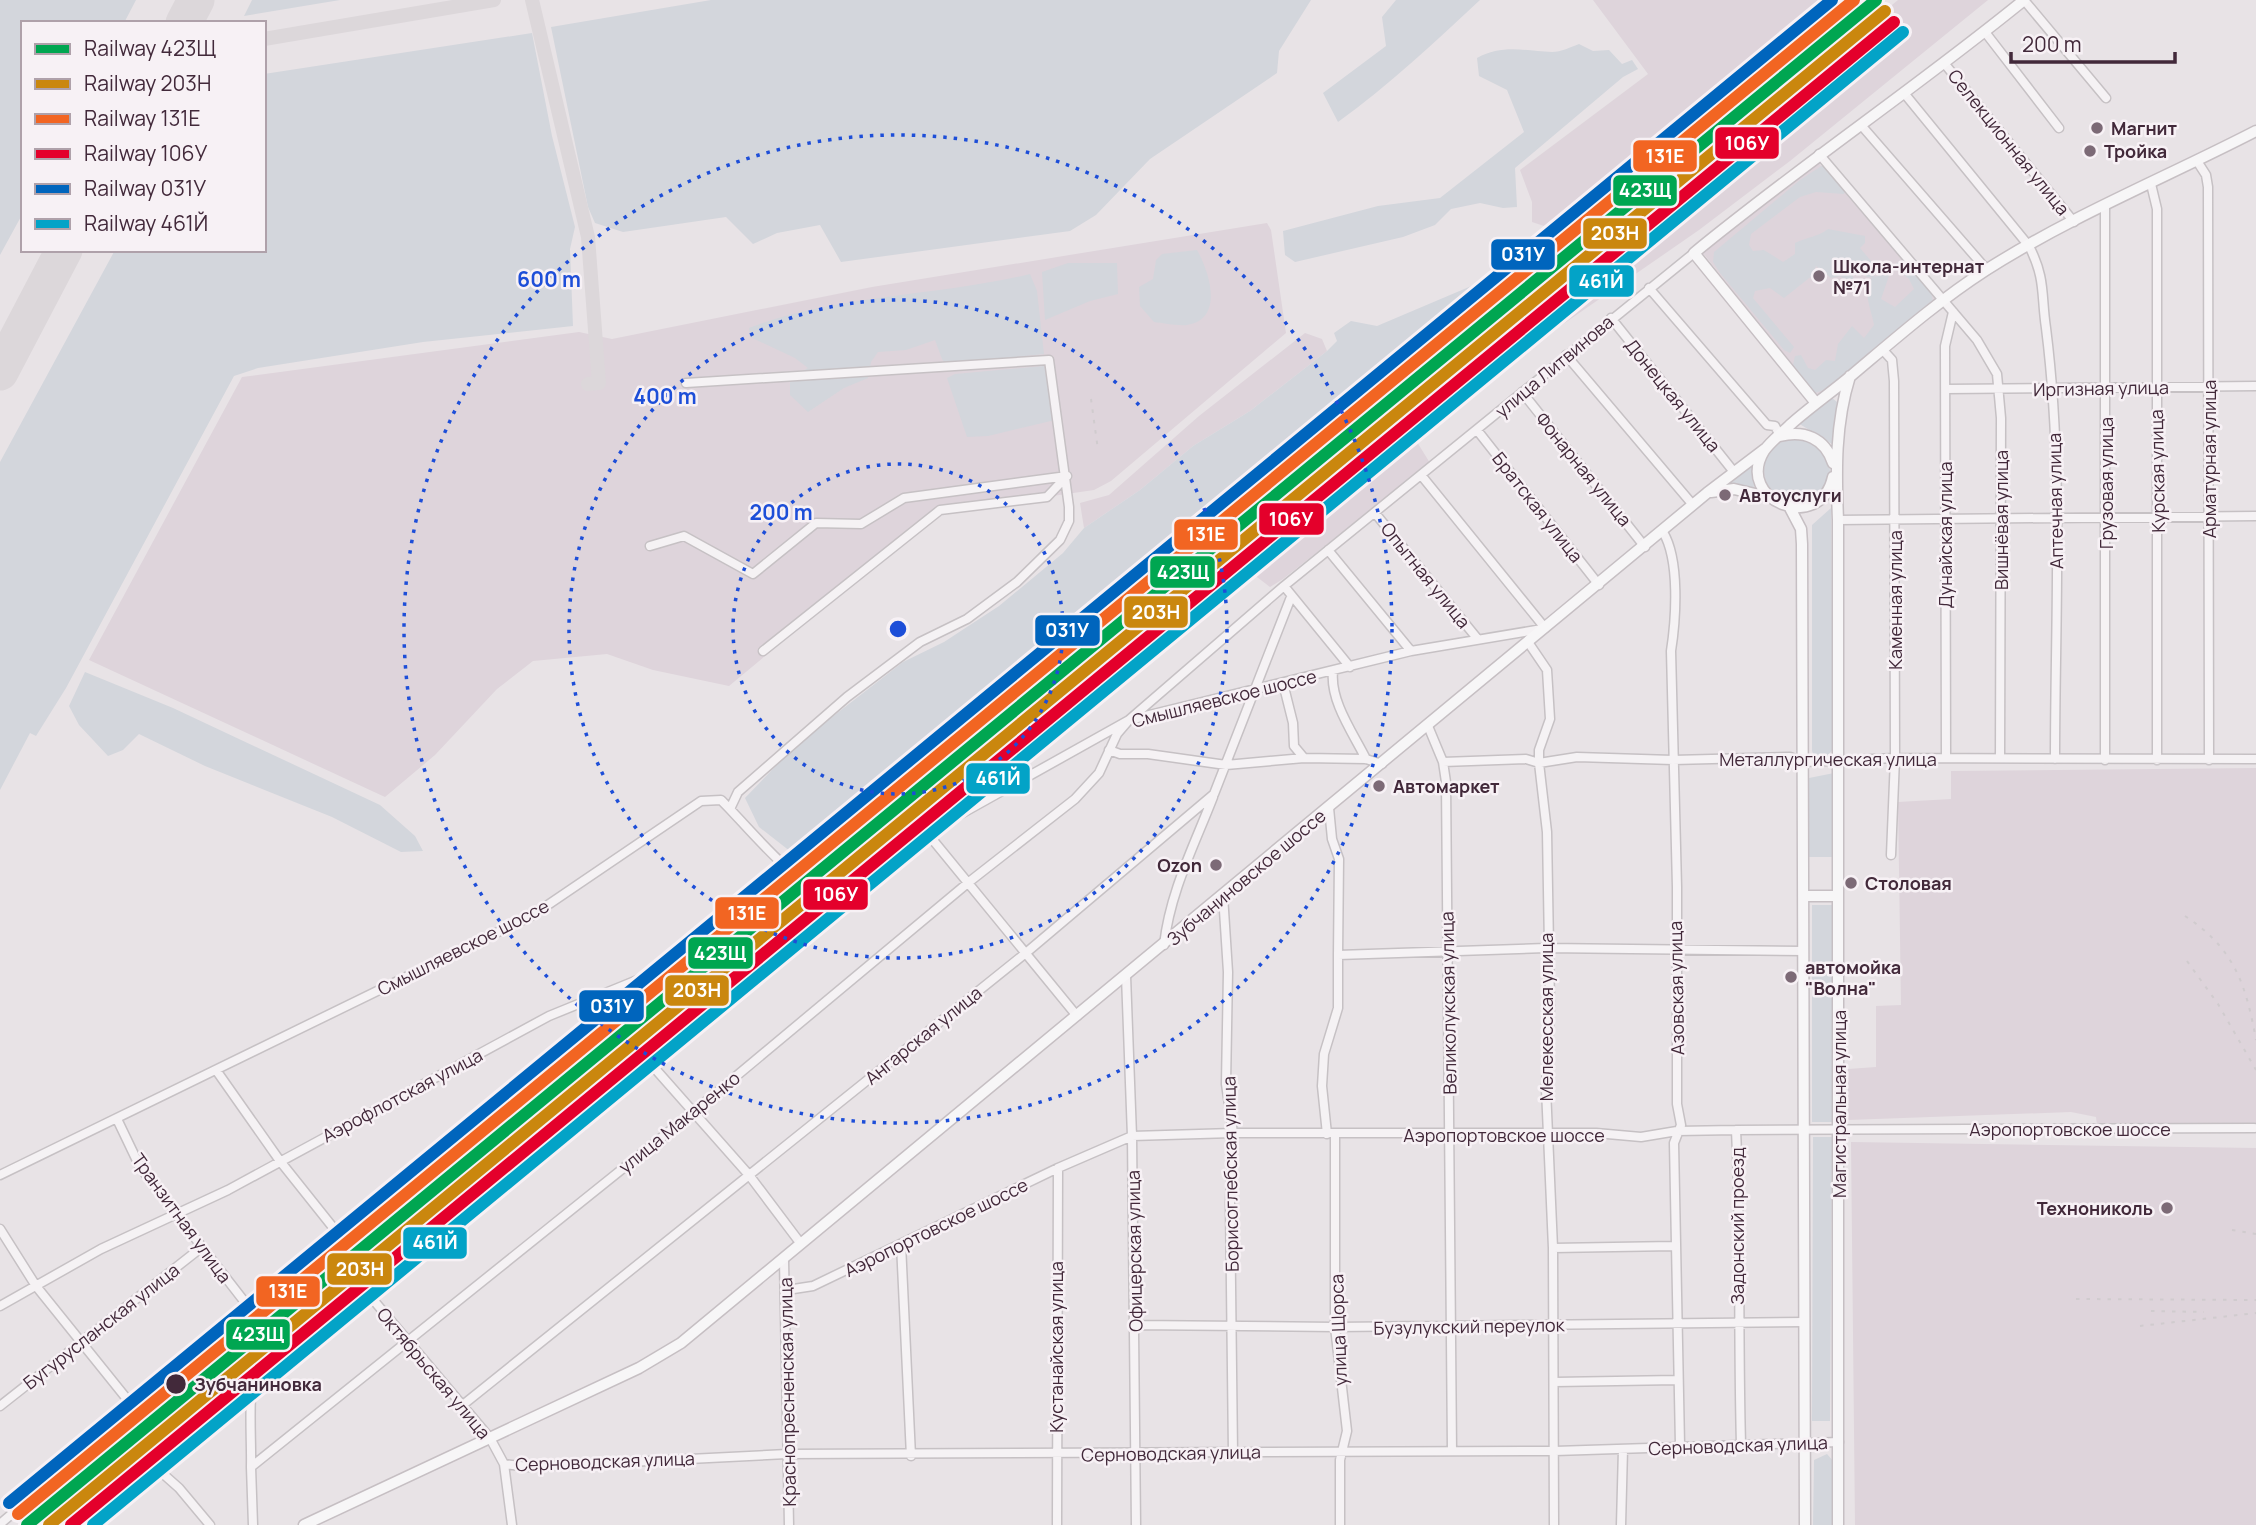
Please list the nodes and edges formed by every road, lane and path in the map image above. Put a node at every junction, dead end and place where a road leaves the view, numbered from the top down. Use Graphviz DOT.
graph roads {
  1 [pos="2024,0"];
  2 [pos="1985,32"];
  3 [pos="1944,62"];
  4 [pos="1904,93"];
  5 [pos="2106,98"];
  6 [pos="1861,125"];
  7 [pos="2059,128"];
  8 [pos="2256,131"];
  9 [pos="1819,153"];
  10 [pos="2197,161"];
  11 [pos="2151,184"];
  12 [pos="2105,206"];
  13 [pos="2074,222"];
  14 [pos="2029,246"];
  15 [pos="1694,253"];
  16 [pos="1987,270"];
  17 [pos="1649,288"];
  18 [pos="1943,299"];
  19 [pos="1953,312"];
  20 [pos="1611,318"];
  21 [pos="1882,349"];
  22 [pos="1566,355"];
  23 [pos="1850,376"];
  24 [pos="686,383"];
  25 [pos="2256,386"];
  26 [pos="2157,387"];
  27 [pos="2208,387"];
  28 [pos="2053,388"];
  29 [pos="2106,388"];
  30 [pos="1946,389"];
  31 [pos="2000,389"];
  32 [pos="1522,392"];
  33 [pos="1816,403"];
  34 [pos="1477,430"];
  35 [pos="1780,436"];
  36 [pos="1765,449"];
  37 [pos="1734,471"];
  38 [pos="1834,473"];
  39 [pos="1421,475"];
  40 [pos="1067,476"];
  41 [pos="1707,493"];
  42 [pos="1768,497"];
  43 [pos="1693,505"];
  44 [pos="1790,508"];
  45 [pos="1375,513"];
  46 [pos="2256,516"];
  47 [pos="2157,517"];
  48 [pos="2209,517"];
  49 [pos="2055,518"];
  50 [pos="2105,518"];
  51 [pos="1945,519"];
  52 [pos="2000,519"];
  53 [pos="1838,520"];
  54 [pos="1895,520"];
  55 [pos="1663,532"];
  56 [pos="650,546"];
  57 [pos="1645,547"];
  58 [pos="1328,550"];
  59 [pos="1599,585"];
  60 [pos="1284,586"];
  61 [pos="1291,597"];
  62 [pos="1545,628"];
  63 [pos="1476,637"];
  64 [pos="1528,642"];
  65 [pos="762,651"];
  66 [pos="1411,651"];
  67 [pos="1350,667"];
  68 [pos="1333,671"];
  69 [pos="1283,683"];
  70 [pos="1257,689"];
  71 [pos="1129,720"];
  72 [pos="1428,726"];
  73 [pos="1109,750"];
  74 [pos="1304,758"];
  75 [pos="1895,758"];
  76 [pos="1946,758"];
  77 [pos="2000,758"];
  78 [pos="1839,759"];
  79 [pos="2055,759"];
  80 [pos="2256,759"];
  81 [pos="1366,760"];
  82 [pos="1673,760"];
  83 [pos="2105,760"];
  84 [pos="2157,760"];
  85 [pos="2209,760"];
  86 [pos="1443,762"];
  87 [pos="1804,762"];
  88 [pos="1539,763"];
  89 [pos="1382,764"];
  90 [pos="1226,765"];
  91 [pos="1214,794"];
  92 [pos="1329,808"];
  93 [pos="730,809"];
  94 [pos="928,834"];
  95 [pos="1891,855"];
  96 [pos="782,863"];
  97 [pos="969,882"];
  98 [pos="1223,895"];
  99 [pos="1802,896"];
  100 [pos="1838,896"];
  101 [pos="1164,945"];
  102 [pos="1546,948"];
  103 [pos="1676,949"];
  104 [pos="1446,950"];
  105 [pos="1803,951"];
  106 [pos="1027,952"];
  107 [pos="1339,955"];
  108 [pos="696,956"];
  109 [pos="1126,976"];
  110 [pos="1077,1016"];
  111 [pos="216,1070"];
  112 [pos="692,1113"];
  113 [pos="117,1119"];
  114 [pos="2255,1128"];
  115 [pos="1736,1130"];
  116 [pos="1839,1130"];
  117 [pos="1677,1131"];
  118 [pos="1803,1131"];
  119 [pos="1233,1133"];
  120 [pos="1548,1134"];
  121 [pos="1331,1135"];
  122 [pos="1449,1135"];
  123 [pos="1132,1136"];
  124 [pos="280,1161"];
  125 [pos="1058,1168"];
  126 [pos="0,1175"];
  127 [pos="749,1175"];
  128 [pos="175,1215"];
  129 [pos="0,1229"];
  130 [pos="343,1240"];
  131 [pos="801,1244"];
  132 [pos="901,1244"];
  133 [pos="1674,1246"];
  134 [pos="202,1247"];
  135 [pos="1553,1248"];
  136 [pos="784,1260"];
  137 [pos="348,1269"];
  138 [pos="36,1286"];
  139 [pos="786,1290"];
  140 [pos="0,1306"];
  141 [pos="254,1314"];
  142 [pos="1804,1322"];
  143 [pos="1676,1323"];
  144 [pos="1737,1323"];
  145 [pos="1134,1325"];
  146 [pos="1552,1325"];
  147 [pos="1450,1326"];
  148 [pos="1233,1327"];
  149 [pos="1335,1327"];
  150 [pos="82,1340"];
  151 [pos="407,1341"];
  152 [pos="1677,1380"];
  153 [pos="1555,1382"];
  154 [pos="464,1404"];
  155 [pos="0,1406"];
  156 [pos="135,1409"];
  157 [pos="490,1438"];
  158 [pos="1805,1442"];
  159 [pos="1839,1442"];
  160 [pos="1680,1444"];
  161 [pos="1741,1444"];
  162 [pos="1623,1449"];
  163 [pos="1343,1450"];
  164 [pos="1452,1451"];
  165 [pos="1555,1451"];
  166 [pos="1233,1453"];
  167 [pos="787,1454"];
  168 [pos="1136,1454"];
  169 [pos="911,1455"];
  170 [pos="1055,1455"];
  171 [pos="504,1464"];
  172 [pos="251,1467"];
  173 [pos="0,1524"];
  174 [pos="50,1525"];
  175 [pos="210,1525"];
  176 [pos="253,1525"];
  177 [pos="304,1525"];
  178 [pos="512,1525"];
  179 [pos="789,1525"];
  180 [pos="1057,1525"];
  181 [pos="1136,1525"];
  182 [pos="1340,1525"];
  183 [pos="1554,1525"];
  184 [pos="1621,1525"];
  185 [pos="1805,1525"];
  186 [pos="1838,1525"];
  1 -- 2 [label="main road, улица Литвинова"];
  1 -- 5 [label="street"];
  2 -- 3 [label="main road, улица Литвинова"];
  2 -- 7 [label="street"];
  3 -- 4 [label="main road, улица Литвинова"];
  3 -- 13 [label="street, Селекционная улица"];
  4 -- 6 [label="main road, улица Литвинова"];
  4 -- 14 [label="street, Аптечная улица"];
  6 -- 9 [label="main road, улица Литвинова"];
  6 -- 16 [label="street"];
  8 -- 10 [label="main road"];
  9 -- 15 [label="main road, улица Литвинова"];
  9 -- 18 [label="street, Вишнёвая улица"];
  10 -- 11 [label="main road"];
  10 -- 27 [label="street, Арматурная улица"];
  11 -- 12 [label="main road"];
  11 -- 26 [label="street, Курская улица"];
  12 -- 13 [label="main road"];
  12 -- 29 [label="street, Грузовая улица"];
  13 -- 14 [label="main road"];
  14 -- 16 [label="main road"];
  14 -- 28 [label="street, Аптечная улица"];
  15 -- 17 [label="street, улица Литвинова"];
  15 -- 33 [label="main road"];
  16 -- 18 [label="main road"];
  17 -- 20 [label="street, улица Литвинова"];
  17 -- 35 [label="street"];
  18 -- 19 [label="street, Вишнёвая улица"];
  18 -- 21 [label="main road"];
  19 -- 30 [label="street, Дунайская улица"];
  19 -- 31 [label="street, Вишнёвая улица"];
  20 -- 22 [label="street, улица Литвинова"];
  20 -- 37 [label="street, Донецкая улица"];
  21 -- 23 [label="main road"];
  21 -- 54 [label="street, Каменная улица"];
  22 -- 32 [label="street, улица Литвинова"];
  22 -- 43 [label="street"];
  23 -- 33 [label="main road"];
  23 -- 38 [label="main road"];
  24 -- 40 [label="street"];
  25 -- 27 [label="street, Иргизная улица"];
  26 -- 27 [label="street, Иргизная улица"];
  26 -- 29 [label="street, Иргизная улица"];
  26 -- 47 [label="street, Курская улица"];
  27 -- 48 [label="street, Арматурная улица"];
  28 -- 29 [label="street, Иргизная улица"];
  28 -- 31 [label="street, Иргизная улица"];
  28 -- 49 [label="street, Аптечная улица"];
  29 -- 50 [label="street, Грузовая улица"];
  30 -- 31 [label="street, Иргизная улица"];
  30 -- 51 [label="street, Дунайская улица"];
  31 -- 52 [label="street, Вишнёвая улица"];
  32 -- 34 [label="street, улица Литвинова"];
  32 -- 57 [label="street, Фонарная улица"];
  33 -- 35 [label="main road"];
  34 -- 39 [label="street, улица Литвинова"];
  34 -- 59 [label="street, Братская улица"];
  35 -- 36 [label="main road"];
  35 -- 38 [label="main road"];
  36 -- 37 [label="main road, Зубчаниновское шоссе"];
  36 -- 42 [label="main road"];
  37 -- 41 [label="main road, Зубчаниновское шоссе"];
  38 -- 44 [label="main road"];
  38 -- 53 [label="main road, Магистральная улица"];
  39 -- 45 [label="street, улица Литвинова"];
  39 -- 62 [label="street"];
  40 -- 56 [label="street"];
  40 -- 65 [label="street"];
  40 -- 93 [label="street"];
  41 -- 42 [label="main road"];
  41 -- 43 [label="main road, Зубчаниновское шоссе"];
  42 -- 44 [label="main road"];
  43 -- 55 [label="main road, Зубчаниновское шоссе"];
  44 -- 87 [label="main road, Магистральная улица"];
  45 -- 58 [label="street, улица Литвинова"];
  45 -- 63 [label="street, Опытная улица"];
  46 -- 48 [label="street"];
  47 -- 48 [label="street"];
  47 -- 50 [label="street"];
  47 -- 84 [label="street, Курская улица"];
  48 -- 85 [label="street, Арматурная улица"];
  49 -- 50 [label="street"];
  49 -- 52 [label="street"];
  49 -- 79 [label="street, Аптечная улица"];
  50 -- 83 [label="street, Грузовая улица"];
  51 -- 52 [label="street"];
  51 -- 54 [label="street"];
  51 -- 76 [label="street, Дунайская улица"];
  52 -- 77 [label="street, Вишнёвая улица"];
  53 -- 54 [label="street"];
  53 -- 78 [label="main road, Магистральная улица"];
  54 -- 75 [label="street, Каменная улица"];
  55 -- 57 [label="main road, Зубчаниновское шоссе"];
  55 -- 82 [label="street, Азовская улица"];
  57 -- 59 [label="main road, Зубчаниновское шоссе"];
  58 -- 60 [label="street, улица Литвинова"];
  58 -- 66 [label="street"];
  59 -- 62 [label="main road, Зубчаниновское шоссе"];
  60 -- 61 [label="street"];
  60 -- 71 [label="street, улица Литвинова"];
  61 -- 67 [label="street"];
  61 -- 70 [label="street, Ангарская улица"];
  62 -- 63 [label="street, Смышляевское шоссе"];
  62 -- 64 [label="main road, Зубчаниновское шоссе"];
  63 -- 66 [label="street, Смышляевское шоссе"];
  64 -- 72 [label="main road, Зубчаниновское шоссе"];
  64 -- 88 [label="street, Мелекесская улица"];
  66 -- 67 [label="street, Смышляевское шоссе"];
  67 -- 68 [label="street, Смышляевское шоссе"];
  68 -- 69 [label="street, Смышляевское шоссе"];
  68 -- 81 [label="street"];
  69 -- 70 [label="street, Смышляевское шоссе"];
  69 -- 74 [label="street"];
  70 -- 71 [label="street, Смышляевское шоссе"];
  70 -- 90 [label="street, Ангарская улица"];
  71 -- 73 [label="street, улица Макаренко"];
  71 -- 94 [label="street, Смышляевское шоссе"];
  72 -- 86 [label="street, Великолукская улица"];
  72 -- 89 [label="main road, Зубчаниновское шоссе"];
  73 -- 90 [label="street"];
  73 -- 97 [label="street, улица Макаренко"];
  74 -- 81 [label="street"];
  74 -- 90 [label="street"];
  75 -- 76 [label="street, Металлургическая улица"];
  75 -- 78 [label="street, Металлургическая улица"];
  75 -- 95 [label="street, Каменная улица"];
  76 -- 77 [label="street, Металлургическая улица"];
  77 -- 79 [label="street, Металлургическая улица"];
  78 -- 87 [label="street, Металлургическая улица"];
  78 -- 100 [label="main road, Магистральная улица"];
  79 -- 83 [label="street, Металлургическая улица"];
  80 -- 85 [label="street, Металлургическая улица"];
  81 -- 89 [label="street"];
  82 -- 87 [label="street, Металлургическая улица"];
  82 -- 88 [label="street, Металлургическая улица"];
  82 -- 103 [label="street, Азовская улица"];
  83 -- 84 [label="street, Металлургическая улица"];
  84 -- 85 [label="street, Металлургическая улица"];
  86 -- 88 [label="street, Металлургическая улица"];
  86 -- 104 [label="street, Великолукская улица"];
  87 -- 99 [label="main road, Магистральная улица"];
  88 -- 102 [label="street, Мелекесская улица"];
  89 -- 92 [label="main road, Зубчаниновское шоссе"];
  90 -- 91 [label="street, Ангарская улица"];
  91 -- 101 [label="street"];
  91 -- 106 [label="street, Ангарская улица"];
  92 -- 98 [label="main road, Зубчаниновское шоссе"];
  92 -- 107 [label="street, улица Щорса"];
  93 -- 96 [label="street, Смышляевское шоссе"];
  93 -- 111 [label="street, Смышляевское шоссе"];
  94 -- 96 [label="street, Смышляевское шоссе"];
  94 -- 97 [label="street"];
  96 -- 108 [label="street, Аэрофлотская улица"];
  97 -- 106 [label="street"];
  97 -- 112 [label="street, улица Макаренко"];
  98 -- 101 [label="main road, Зубчаниновское шоссе"];
  98 -- 119 [label="street, Борисоглебская улица"];
  99 -- 100 [label="main road"];
  99 -- 105 [label="main road, Магистральная улица"];
  100 -- 116 [label="main road, Магистральная улица"];
  101 -- 109 [label="main road, Зубчаниновское шоссе"];
  102 -- 103 [label="street"];
  102 -- 104 [label="street"];
  102 -- 120 [label="street, Мелекесская улица"];
  103 -- 105 [label="street"];
  103 -- 117 [label="street, Азовская улица"];
  104 -- 107 [label="street"];
  104 -- 122 [label="street, Великолукская улица"];
  105 -- 118 [label="main road, Магистральная улица"];
  106 -- 110 [label="street"];
  106 -- 127 [label="street, Ангарская улица"];
  107 -- 121 [label="street, улица Щорса"];
  108 -- 124 [label="street, Аэрофлотская улица"];
  108 -- 130 [label="street"];
  109 -- 110 [label="main road, Зубчаниновское шоссе"];
  109 -- 123 [label="street, Офицерская улица"];
  110 -- 131 [label="main road, Зубчаниновское шоссе"];
  111 -- 113 [label="street, Смышляевское шоссе"];
  111 -- 124 [label="street"];
  112 -- 127 [label="street"];
  112 -- 137 [label="street"];
  112 -- 151 [label="street, улица Макаренко"];
  113 -- 126 [label="street, Смышляевское шоссе"];
  113 -- 128 [label="street, Транзитная улица"];
  114 -- 116 [label="street, Аэропортовское шоссе"];
  115 -- 117 [label="street, Аэропортовское шоссе"];
  115 -- 118 [label="street, Аэропортовское шоссе"];
  115 -- 144 [label="street, Задонский проезд"];
  116 -- 118 [label="street, Аэропортовское шоссе"];
  116 -- 159 [label="main road, Магистральная улица"];
  117 -- 120 [label="street, Аэропортовское шоссе"];
  117 -- 133 [label="street, Азовская улица"];
  118 -- 142 [label="main road, Магистральная улица"];
  119 -- 121 [label="street, Аэропортовское шоссе"];
  119 -- 123 [label="street, Аэропортовское шоссе"];
  119 -- 148 [label="street, Борисоглебская улица"];
  120 -- 122 [label="street, Аэропортовское шоссе"];
  120 -- 135 [label="street, Мелекесская улица"];
  121 -- 122 [label="street, Аэропортовское шоссе"];
  121 -- 149 [label="street, улица Щорса"];
  122 -- 147 [label="street, Великолукская улица"];
  123 -- 125 [label="street, Аэропортовское шоссе"];
  123 -- 145 [label="street, Офицерская улица"];
  124 -- 128 [label="street, Аэрофлотская улица"];
  124 -- 130 [label="street"];
  125 -- 132 [label="street, Аэропортовское шоссе"];
  125 -- 170 [label="street, Кустанайская улица"];
  127 -- 131 [label="street"];
  127 -- 154 [label="street, Ангарская улица"];
  128 -- 134 [label="street, Транзитная улица"];
  128 -- 138 [label="street, Аэрофлотская улица"];
  129 -- 138 [label="street"];
  130 -- 141 [label="street"];
  131 -- 136 [label="main road, Зубчаниновское шоссе"];
  132 -- 139 [label="street, Аэропортовское шоссе"];
  132 -- 169 [label="street"];
  133 -- 135 [label="street"];
  133 -- 143 [label="street, Азовская улица"];
  134 -- 141 [label="street, Транзитная улица"];
  134 -- 150 [label="street, Бугурусланская улица"];
  135 -- 146 [label="street, Мелекесская улица"];
  136 -- 139 [label="street, Краснопресненская улица"];
  136 -- 157 [label="main road"];
  137 -- 151 [label="street, Октябрьская улица"];
  137 -- 172 [label="street"];
  138 -- 140 [label="street, Аэрофлотская улица"];
  138 -- 150 [label="street"];
  139 -- 167 [label="street, Краснопресненская улица"];
  141 -- 156 [label="street"];
  142 -- 144 [label="street, Бузулукский переулок"];
  142 -- 158 [label="main road, Магистральная улица"];
  143 -- 144 [label="street, Бузулукский переулок"];
  143 -- 146 [label="street, Бузулукский переулок"];
  143 -- 152 [label="street, Азовская улица"];
  144 -- 161 [label="street, Задонский проезд"];
  145 -- 148 [label="street, Бузулукский переулок"];
  145 -- 168 [label="street, Офицерская улица"];
  146 -- 147 [label="street, Бузулукский переулок"];
  146 -- 153 [label="street, Мелекесская улица"];
  147 -- 149 [label="street, Бузулукский переулок"];
  147 -- 164 [label="street, Великолукская улица"];
  148 -- 149 [label="street, Бузулукский переулок"];
  148 -- 166 [label="street, Борисоглебская улица"];
  149 -- 163 [label="street, улица Щорса"];
  150 -- 155 [label="street, Бугурусланская улица"];
  150 -- 156 [label="street"];
  151 -- 154 [label="street, Октябрьская улица"];
  151 -- 172 [label="street, улица Макаренко"];
  152 -- 153 [label="street"];
  152 -- 160 [label="street, Азовская улица"];
  153 -- 165 [label="street, Мелекесская улица"];
  154 -- 157 [label="street, Октябрьская улица"];
  156 -- 173 [label="street"];
  157 -- 171 [label="street, Октябрьская улица"];
  157 -- 177 [label="main road"];
  158 -- 159 [label="street, Серноводская улица"];
  158 -- 161 [label="street, Серноводская улица"];
  158 -- 185 [label="main road, Магистральная улица"];
  159 -- 186 [label="main road, Магистральная улица"];
  160 -- 161 [label="street, Серноводская улица"];
  160 -- 162 [label="street, Серноводская улица"];
  162 -- 165 [label="street, Серноводская улица"];
  162 -- 184 [label="street"];
  163 -- 164 [label="street, Серноводская улица"];
  163 -- 166 [label="street, Серноводская улица"];
  163 -- 182 [label="street, улица Щорса"];
  164 -- 165 [label="street, Серноводская улица"];
  165 -- 183 [label="street, Мелекесская улица"];
  166 -- 168 [label="street, Серноводская улица"];
  167 -- 169 [label="street, Серноводская улица"];
  167 -- 171 [label="street, Серноводская улица"];
  167 -- 179 [label="street, Краснопресненская улица"];
  168 -- 170 [label="street, Серноводская улица"];
  168 -- 181 [label="street, Офицерская улица"];
  169 -- 170 [label="street, Серноводская улица"];
  170 -- 180 [label="street, Кустанайская улица"];
  171 -- 178 [label="street, Октябрьская улица"];
  172 -- 176 [label="street"];
  174 -- 175 [label="street"];
}
